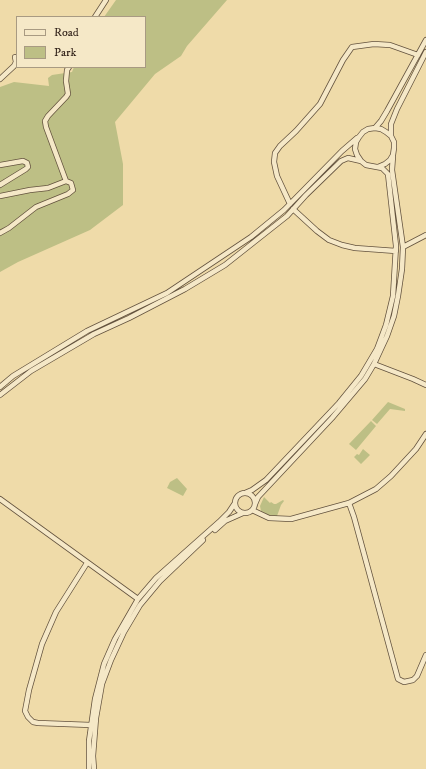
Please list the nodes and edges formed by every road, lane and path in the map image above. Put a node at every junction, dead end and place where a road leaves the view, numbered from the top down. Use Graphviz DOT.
graph roads {
  1 [pos="106,0"];
  2 [pos="96,16"];
  3 [pos="426,40"];
  4 [pos="426,52"];
  5 [pos="418,55"];
  6 [pos="15,57"];
  7 [pos="68,68"];
  8 [pos="0,79"];
  9 [pos="375,128"];
  10 [pos="391,136"];
  11 [pos="358,137"];
  12 [pos="393,155"];
  13 [pos="360,161"];
  14 [pos="0,165"];
  15 [pos="378,167"];
  16 [pos="66,181"];
  17 [pos="0,185"];
  18 [pos="0,196"];
  19 [pos="290,204"];
  20 [pos="293,209"];
  21 [pos="0,233"];
  22 [pos="426,235"];
  23 [pos="403,247"];
  24 [pos="396,251"];
  25 [pos="374,364"];
  26 [pos="426,385"];
  27 [pos="0,387"];
  28 [pos="0,395"];
  29 [pos="426,434"];
  30 [pos="245,493"];
  31 [pos="0,499"];
  32 [pos="235,503"];
  33 [pos="349,503"];
  34 [pos="255,504"];
  35 [pos="252,510"];
  36 [pos="243,513"];
  37 [pos="87,563"];
  38 [pos="138,599"];
  39 [pos="426,655"];
  40 [pos="91,725"];
  41 [pos="89,769"];
  42 [pos="94,769"];
  1 -- 2 [label="street"];
  3 -- 5 [label="street"];
  4 -- 10 [label="street"];
  5 -- 9 [label="street"];
  5 -- 19 [label="street"];
  6 -- 8 [label="street"];
  7 -- 16 [label="street"];
  9 -- 10 [label="street"];
  9 -- 11 [label="street"];
  10 -- 12 [label="street"];
  11 -- 13 [label="street"];
  11 -- 19 [label="street"];
  12 -- 15 [label="street"];
  12 -- 23 [label="street"];
  13 -- 15 [label="street"];
  13 -- 20 [label="street"];
  14 -- 17 [label="street"];
  15 -- 24 [label="street"];
  16 -- 18 [label="street"];
  16 -- 21 [label="street"];
  19 -- 27 [label="street"];
  20 -- 24 [label="street"];
  20 -- 28 [label="street"];
  22 -- 23 [label="street"];
  23 -- 25 [label="street"];
  24 -- 30 [label="street"];
  25 -- 26 [label="street"];
  25 -- 34 [label="street"];
  29 -- 33 [label="street"];
  30 -- 32 [label="street"];
  30 -- 34 [label="street"];
  31 -- 37 [label="street"];
  32 -- 36 [label="street"];
  32 -- 38 [label="street"];
  33 -- 35 [label="street"];
  33 -- 39 [label="street"];
  34 -- 35 [label="street"];
  35 -- 36 [label="street"];
  36 -- 42 [label="street"];
  37 -- 38 [label="street"];
  37 -- 40 [label="street"];
  38 -- 40 [label="street"];
  40 -- 41 [label="street"];
}
